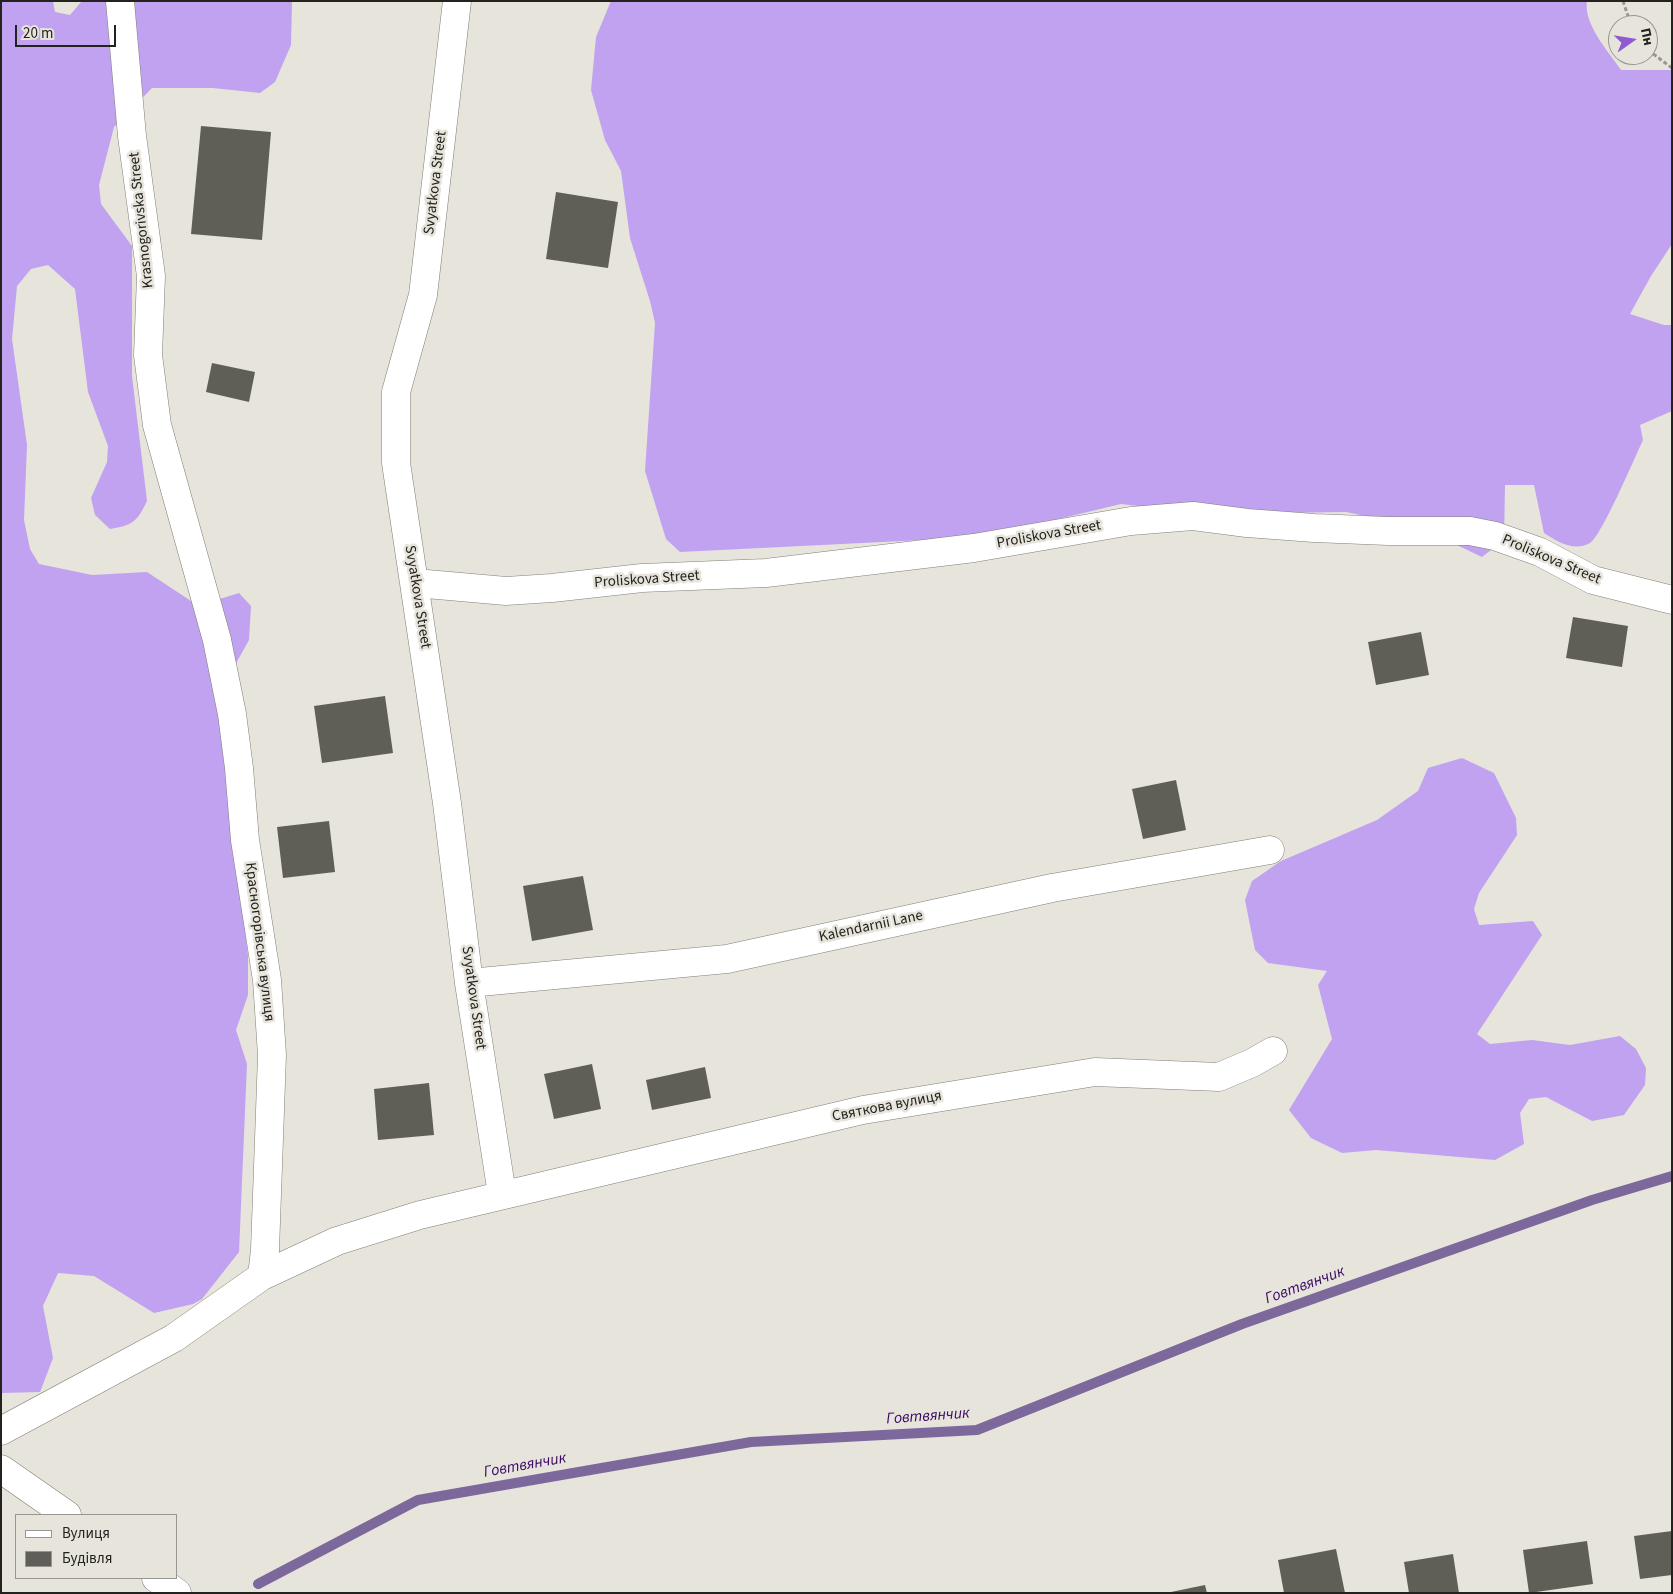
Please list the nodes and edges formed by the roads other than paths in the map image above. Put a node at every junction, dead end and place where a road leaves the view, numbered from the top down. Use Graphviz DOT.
graph roads {
  1 [pos="120,1"];
  2 [pos="457,1"];
  3 [pos="415,583"];
  4 [pos="1672,600"];
  5 [pos="1270,850"];
  6 [pos="470,983"];
  7 [pos="1273,1051"];
  8 [pos="502,1194"];
  9 [pos="262,1276"];
  10 [pos="1,1431"];
  11 [pos="1,1469"];
  12 [pos="66,1514"];
  13 [pos="157,1579"];
  14 [pos="177,1593"];
  1 -- 9 [label="street, Krasnogorivska Street"];
  2 -- 3 [label="street, Svyatkova Street"];
  3 -- 4 [label="street, Proliskova Street"];
  3 -- 6 [label="street, Svyatkova Street"];
  5 -- 6 [label="street, Kalendarnii Lane"];
  6 -- 8 [label="street, Svyatkova Street"];
  7 -- 8 [label="street, Святкова вулиця"];
  8 -- 9 [label="street, Святкова вулиця"];
  9 -- 10 [label="street, Святкова вулиця"];
  11 -- 12 [label="street"];
  13 -- 14 [label="street"];
}
